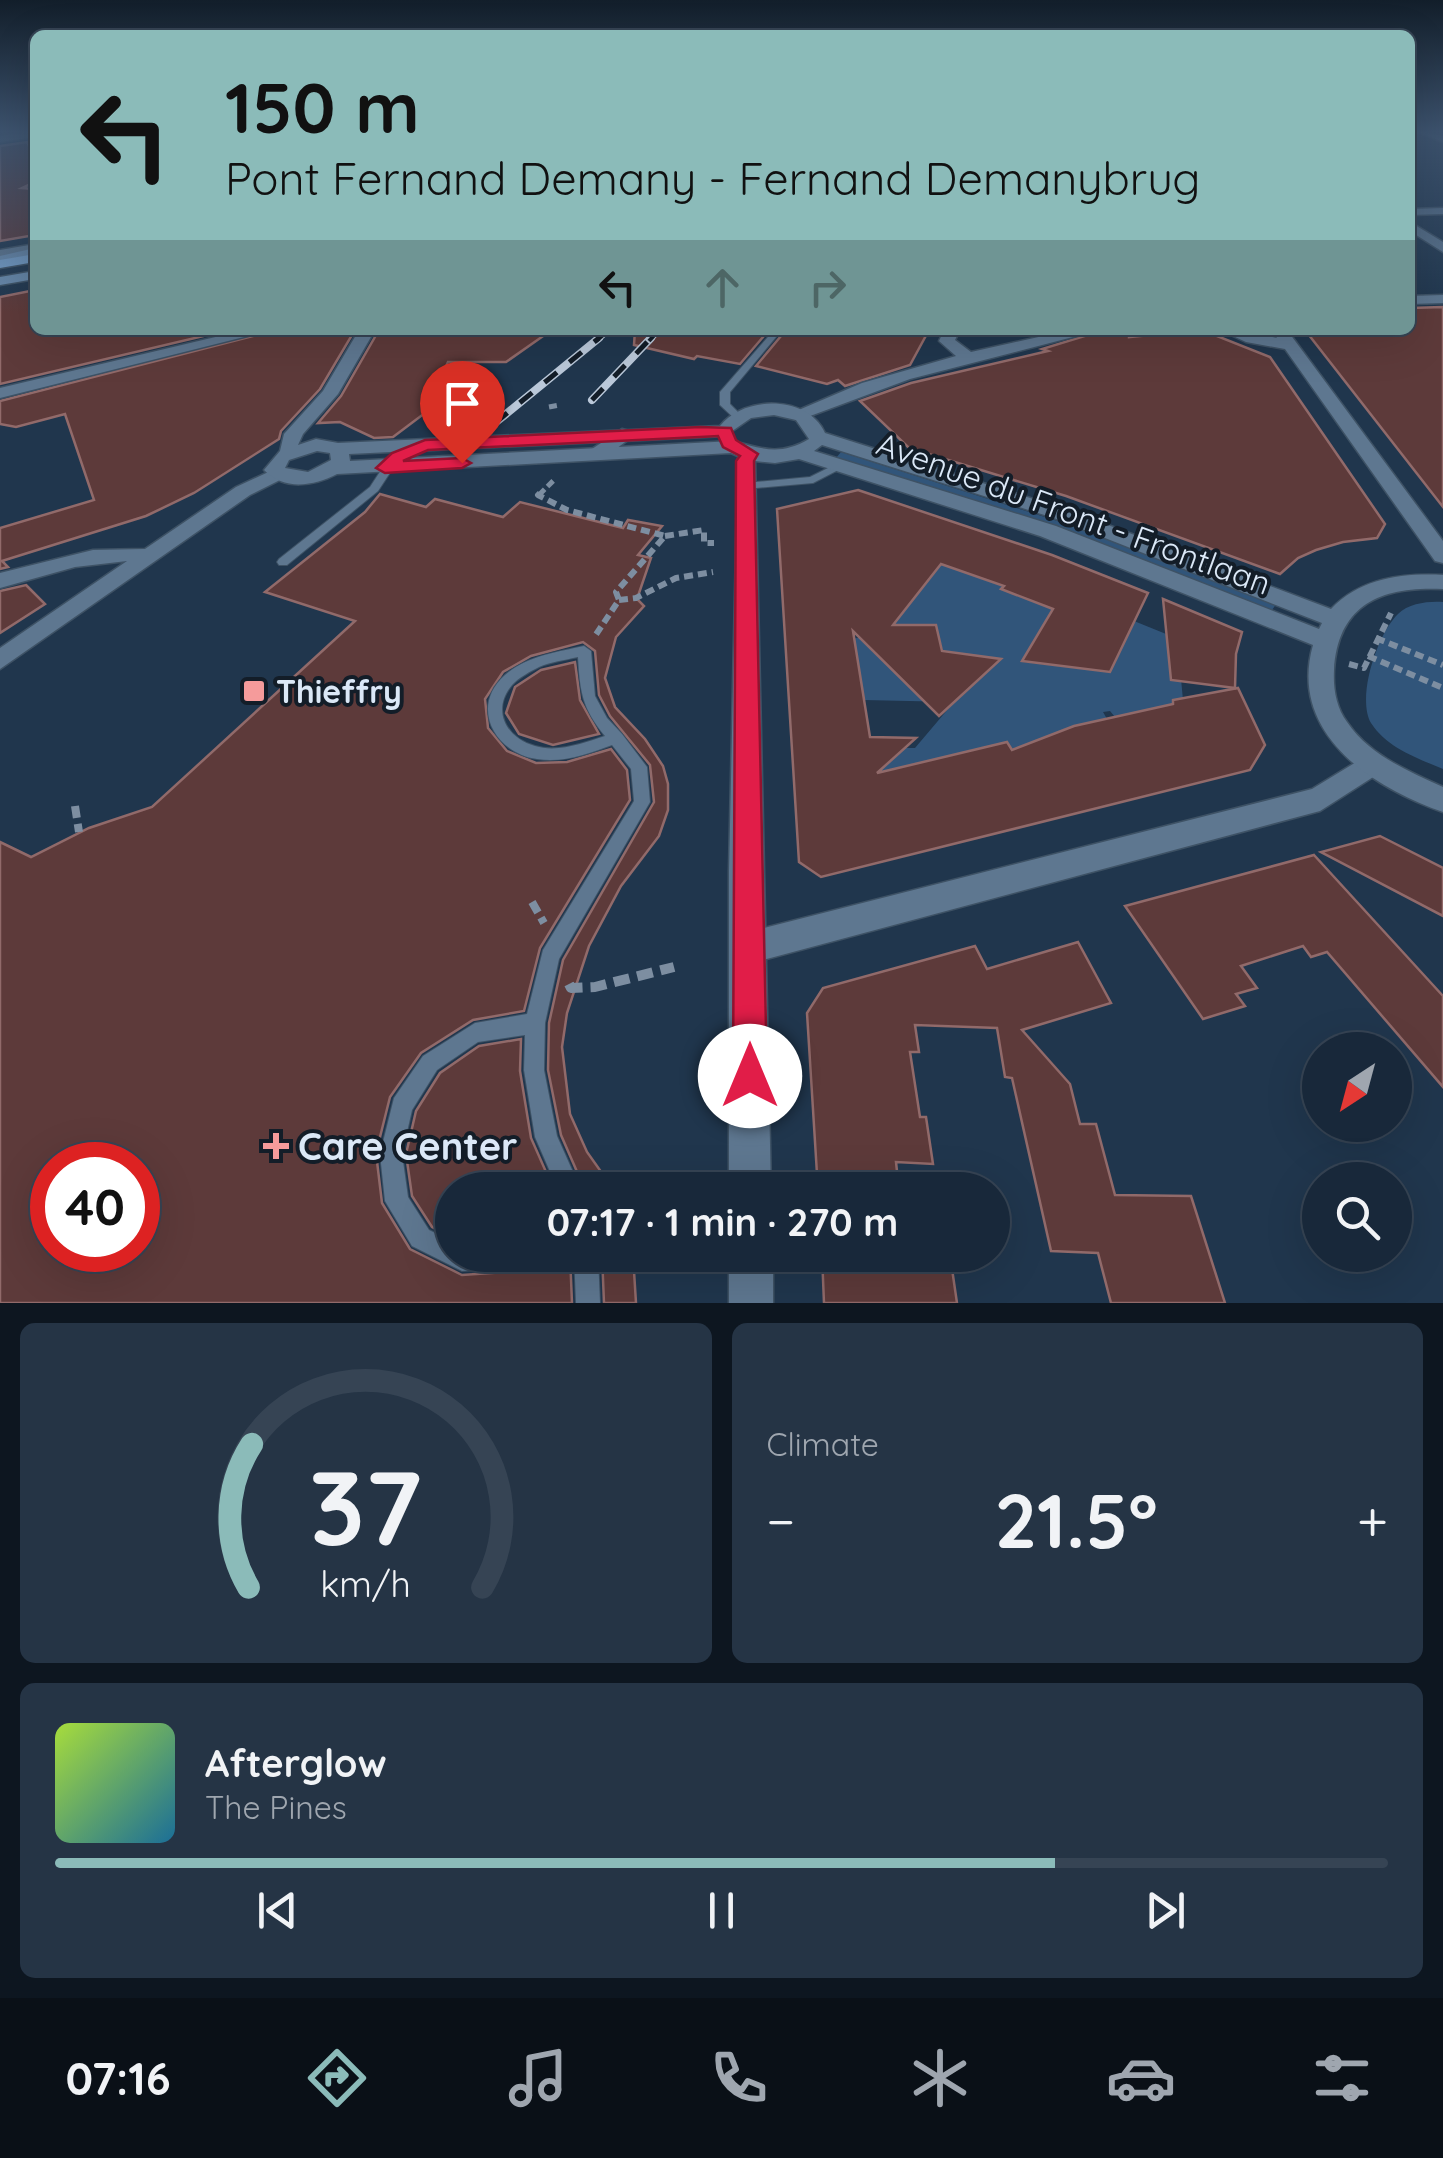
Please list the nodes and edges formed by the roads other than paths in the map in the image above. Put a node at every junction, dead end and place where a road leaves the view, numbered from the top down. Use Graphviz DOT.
graph roads {
  1 [pos="1415,210"];
  2 [pos="1443,211"];
  3 [pos="1415,212"];
  4 [pos="1443,228"];
  5 [pos="1415,229"];
  6 [pos="1443,248"];
  7 [pos="30,257"];
  8 [pos="0,262"];
  9 [pos="30,276"];
  10 [pos="0,281"];
  11 [pos="1443,299"];
  12 [pos="1415,300"];
  13 [pos="243,335"];
  14 [pos="364,335"];
  15 [pos="774,335"];
  16 [pos="949,335"];
  17 [pos="1068,335"];
  18 [pos="1240,335"];
  19 [pos="1283,335"];
  20 [pos="1291,345"];
  21 [pos="966,356"];
  22 [pos="0,393"];
  23 [pos="316,412"];
  24 [pos="796,414"];
  25 [pos="622,435"];
  26 [pos="736,437"];
  27 [pos="817,437"];
  28 [pos="425,445"];
  29 [pos="288,452"];
  30 [pos="800,453"];
  31 [pos="332,454"];
  32 [pos="596,456"];
  33 [pos="840,465"];
  34 [pos="385,468"];
  35 [pos="276,474"];
  36 [pos="746,486"];
  37 [pos="152,556"];
  38 [pos="1443,556"];
  39 [pos="283,562"];
  40 [pos="0,581"];
  41 [pos="1443,582"];
  42 [pos="1330,630"];
  43 [pos="0,660"];
  44 [pos="617,738"];
  45 [pos="1371,764"];
  46 [pos="1443,800"];
  47 [pos="748,948"];
  48 [pos="535,1023"];
  49 [pos="562,1172"];
  50 [pos="750,1172"];
  51 [pos="435,1253"];
  52 [pos="587,1272"];
  53 [pos="751,1272"];
  54 [pos="588,1303"];
  55 [pos="751,1303"];
  1 -- 2 [label="street"];
  3 -- 4 [label="street"];
  5 -- 6 [label="street"];
  7 -- 8 [label="main road"];
  9 -- 10 [label="main road"];
  11 -- 12 [label="street"];
  13 -- 22 [label="street"];
  14 -- 23 [label="street"];
  15 -- 26 [label="lane"];
  16 -- 21 [label="street"];
  17 -- 21 [label="street"];
  18 -- 20 [label="street"];
  19 -- 20 [label="street"];
  20 -- 38 [label="street"];
  21 -- 24 [label="street"];
  23 -- 29 [label="street"];
  23 -- 31 [label="street"];
  24 -- 26 [label="street"];
  24 -- 27 [label="street"];
  25 -- 26 [label="street"];
  25 -- 28 [label="street"];
  25 -- 32 [label="street"];
  26 -- 30 [label="street, Avenue du Front - Frontlaan"];
  26 -- 32 [label="street"];
  26 -- 36 [label="street"];
  27 -- 30 [label="street"];
  27 -- 42 [label="street, Avenue du Front - Frontlaan"];
  28 -- 31 [label="street"];
  28 -- 34 [label="lane"];
  29 -- 31 [label="street"];
  29 -- 35 [label="street"];
  30 -- 33 [label="street, Avenue du Front - Frontlaan"];
  31 -- 34 [label="street"];
  31 -- 35 [label="street"];
  32 -- 34 [label="street"];
  33 -- 36 [label="lane"];
  33 -- 42 [label="street, Avenue du Front - Frontlaan"];
  34 -- 39 [label="lane"];
  35 -- 37 [label="street"];
  36 -- 47 [label="street"];
  37 -- 40 [label="street"];
  37 -- 43 [label="street"];
  41 -- 42 [label="street"];
  42 -- 45 [label="street"];
  44 -- 44 [label="lane"];
  44 -- 48 [label="lane"];
  45 -- 46 [label="street"];
  45 -- 47 [label="street"];
  47 -- 50 [label="street"];
  48 -- 49 [label="lane"];
  48 -- 51 [label="lane"];
  52 -- 54 [label="lane"];
  53 -- 55 [label="street"];
}
